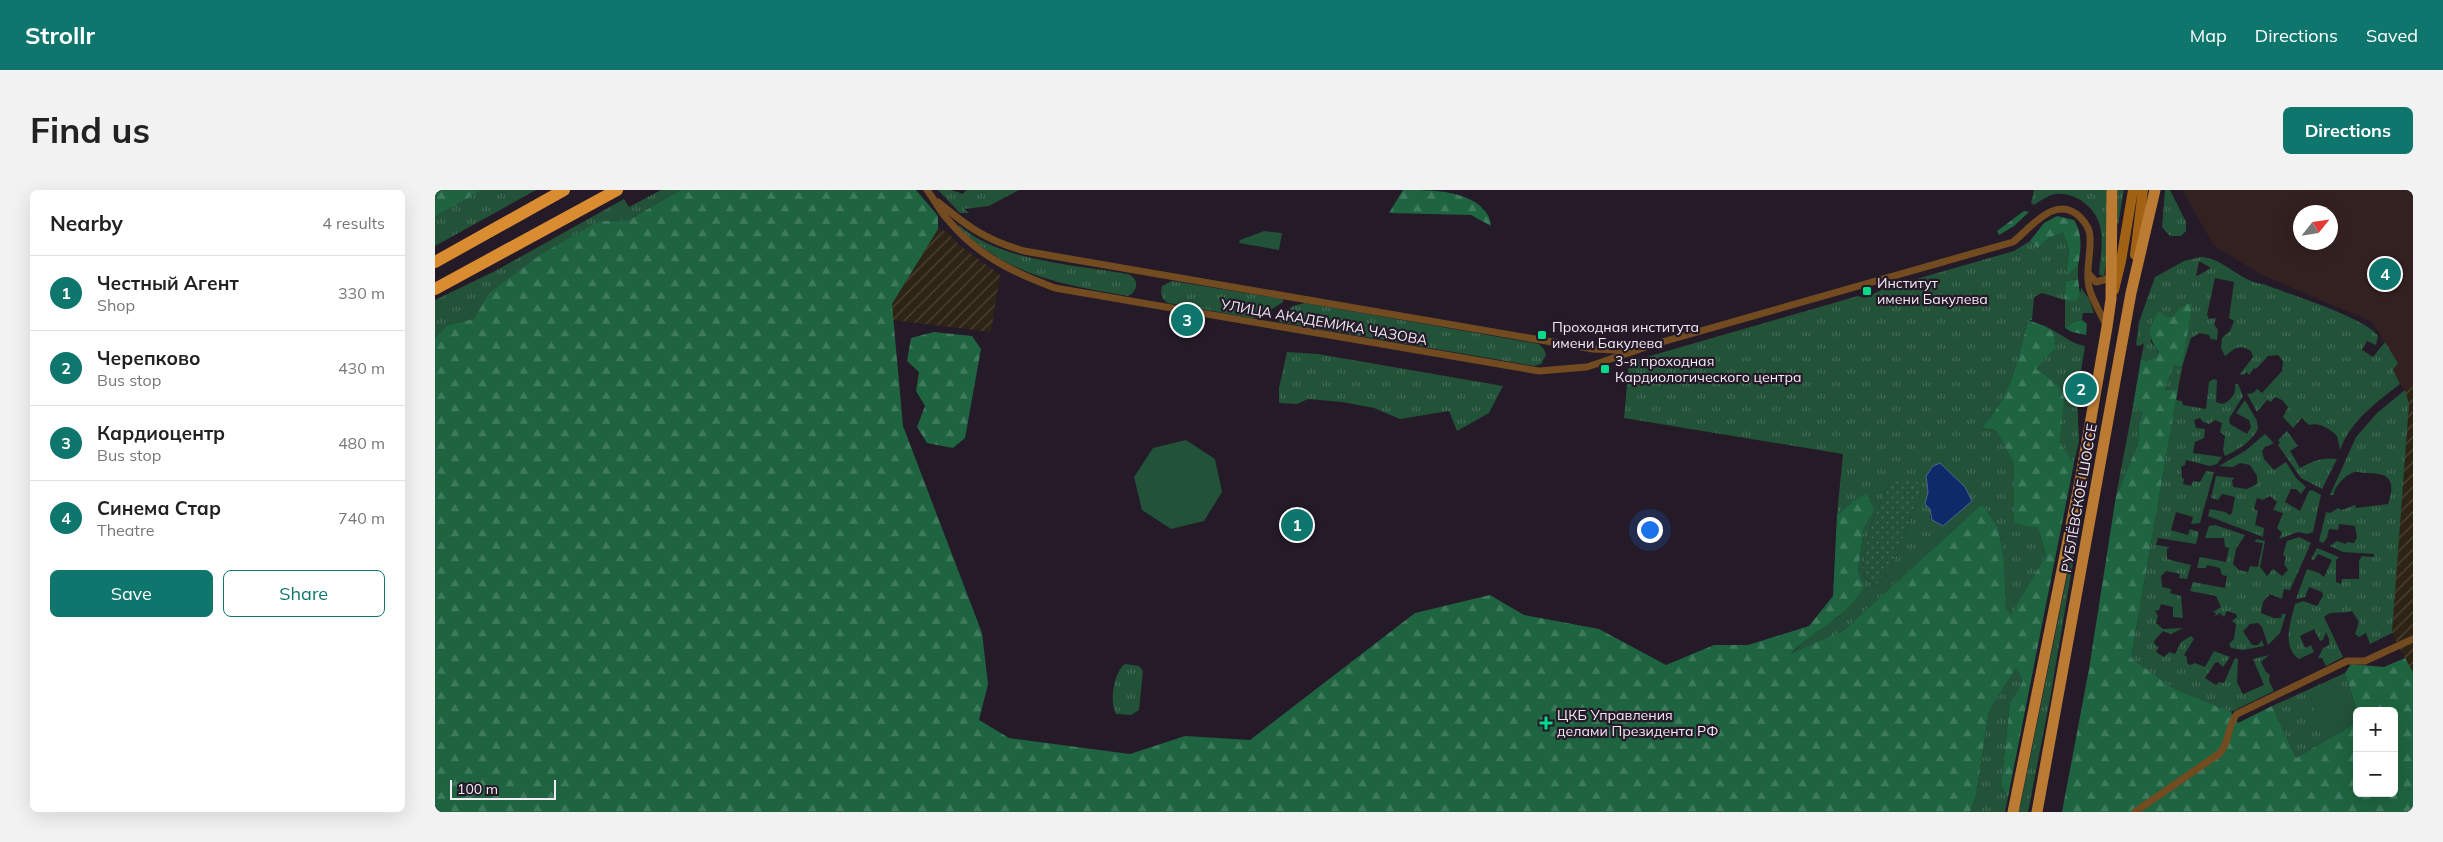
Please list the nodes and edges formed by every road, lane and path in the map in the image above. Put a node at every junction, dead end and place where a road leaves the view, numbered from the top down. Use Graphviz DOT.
graph roads {
  1 [pos="564,190"];
  2 [pos="617,190"];
  3 [pos="2112,190"];
  4 [pos="2133,190"];
  5 [pos="2143,190"];
  6 [pos="2155,190"];
  7 [pos="929,192"];
  8 [pos="435,262"];
  9 [pos="2112,272"];
  10 [pos="2088,273"];
  11 [pos="435,289"];
  12 [pos="2131,293"];
  13 [pos="2111,299"];
  14 [pos="2107,327"];
  15 [pos="1655,344"];
  16 [pos="2413,639"];
  17 [pos="2013,812"];
  18 [pos="2037,812"];
  19 [pos="2135,812"];
  1 -- 8 [label="highway"];
  2 -- 11 [label="highway"];
  3 -- 9 [label="main road, РУБЛЁВСКОЕ ШОССЕ"];
  4 -- 13 [label="main road"];
  5 -- 12 [label="main road"];
  6 -- 12 [label="main road, РУБЛЁВСКОЕ ШОССЕ"];
  7 -- 15 [label="street, УЛИЦА АКАДЕМИКА ЧАЗОВА"];
  7 -- 15 [label="street, УЛИЦА АКАДЕМИКА ЧАЗОВА"];
  9 -- 10 [label="street"];
  9 -- 13 [label="main road, РУБЛЁВСКОЕ ШОССЕ"];
  10 -- 14 [label="street, УЛИЦА АКАДЕМИКА ЧАЗОВА"];
  10 -- 15 [label="street, УЛИЦА АКАДЕМИКА ЧАЗОВА"];
  12 -- 18 [label="main road, РУБЛЁВСКОЕ ШОССЕ"];
  13 -- 14 [label="main road, РУБЛЁВСКОЕ ШОССЕ"];
  14 -- 17 [label="main road, РУБЛЁВСКОЕ ШОССЕ"];
  16 -- 19 [label="street"];
}
